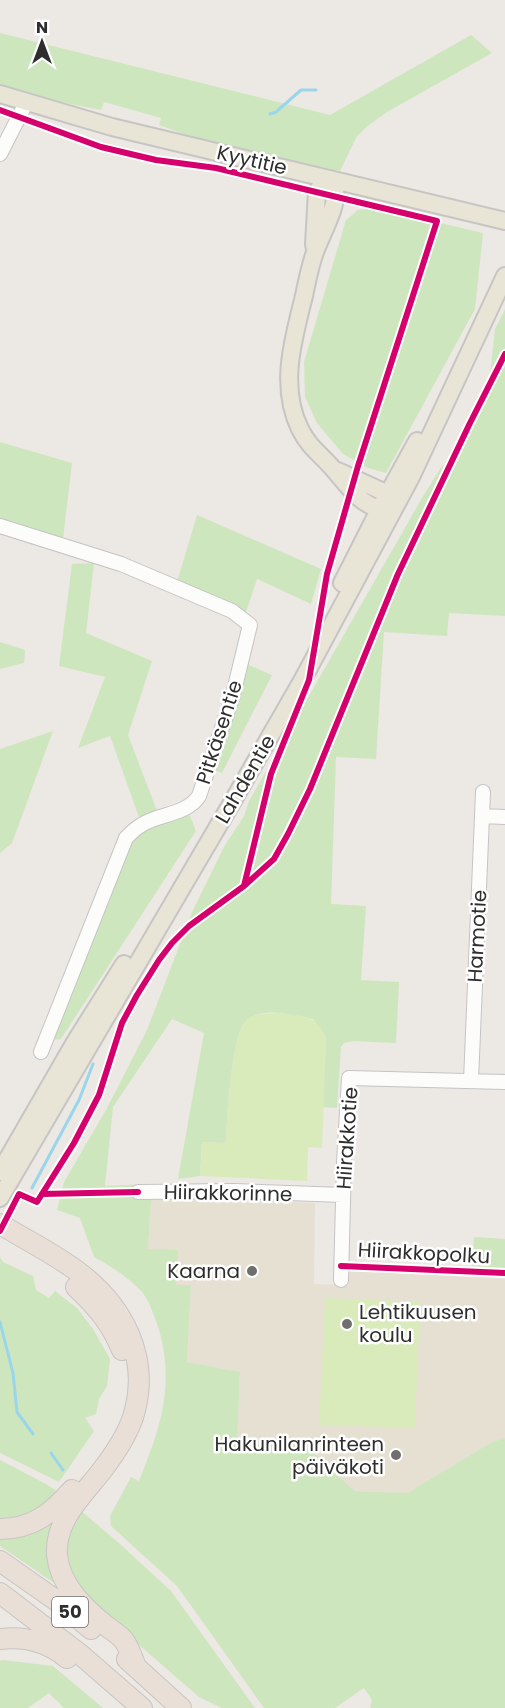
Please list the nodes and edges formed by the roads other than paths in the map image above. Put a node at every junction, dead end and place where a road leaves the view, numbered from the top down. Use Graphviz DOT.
graph roads {
  1 [pos="0,94"];
  2 [pos="26,103"];
  3 [pos="0,154"];
  4 [pos="330,179"];
  5 [pos="502,220"];
  6 [pos="505,276"];
  7 [pos="387,505"];
  8 [pos="0,526"];
  9 [pos="483,792"];
  10 [pos="482,816"];
  11 [pos="505,817"];
  12 [pos="41,1052"];
  13 [pos="471,1080"];
  14 [pos="505,1082"];
  15 [pos="0,1172"];
  16 [pos="138,1192"];
  17 [pos="343,1195"];
  18 [pos="0,1198"];
  19 [pos="0,1224"];
  20 [pos="0,1240"];
  21 [pos="340,1280"];
  22 [pos="0,1529"];
  23 [pos="0,1561"];
  24 [pos="0,1593"];
  25 [pos="0,1639"];
  26 [pos="136,1667"];
  27 [pos="136,1703"];
  28 [pos="181,1708"];
  1 -- 2 [label="main road, Kyytitie"];
  2 -- 3 [label="street"];
  2 -- 4 [label="main road, Kyytitie"];
  4 -- 5 [label="main road, Kyytitie"];
  4 -- 7 [label="main road"];
  6 -- 7 [label="main road, Lahdentie"];
  7 -- 15 [label="main road, Lahdentie"];
  7 -- 18 [label="main road, Lahdentie"];
  8 -- 12 [label="street, Pitkäsentie"];
  9 -- 10 [label="street, Harmotie"];
  10 -- 11 [label="street"];
  10 -- 13 [label="street, Harmotie"];
  13 -- 14 [label="street, Hiirakkotie"];
  13 -- 17 [label="street, Hiirakkotie"];
  16 -- 17 [label="street, Hiirakkorinne"];
  17 -- 21 [label="street, Hiirakkotie"];
  19 -- 26 [label="highway"];
  20 -- 22 [label="highway"];
  23 -- 26 [label="highway, 50"];
  24 -- 27 [label="highway, 50"];
  25 -- 27 [label="highway"];
  26 -- 28 [label="highway, 50"];
}
